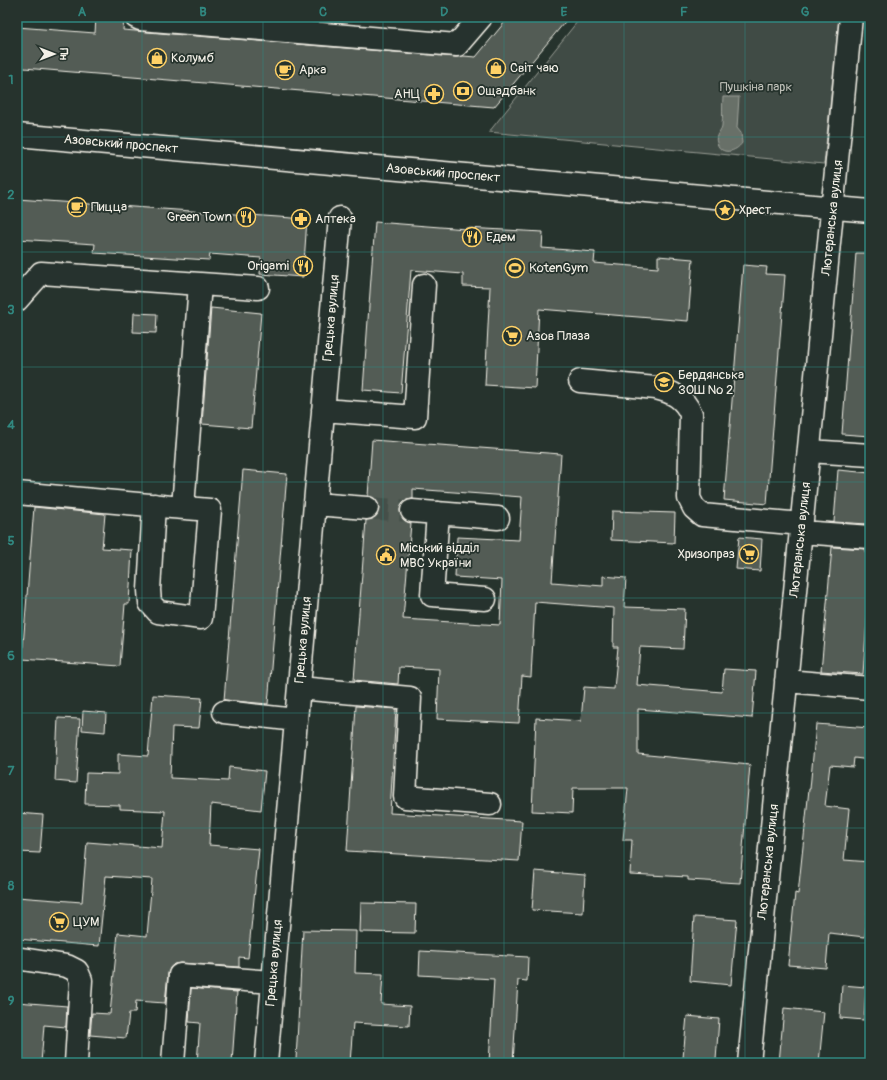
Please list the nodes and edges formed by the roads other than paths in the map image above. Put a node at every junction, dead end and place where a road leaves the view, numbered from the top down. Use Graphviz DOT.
graph roads {
  1 [pos="136,17"];
  2 [pos="482,17"];
  3 [pos="851,17"];
  4 [pos="219,21"];
  5 [pos="17,135"];
  6 [pos="833,208"];
  7 [pos="870,211"];
  8 [pos="340,218"];
  9 [pos="200,284"];
  10 [pos="424,285"];
  11 [pos="258,288"];
  12 [pos="17,300"];
  13 [pos="580,381"];
  14 [pos="323,410"];
  15 [pos="809,451"];
  16 [pos="870,456"];
  17 [pos="17,494"];
  18 [pos="315,504"];
  19 [pos="154,505"];
  20 [pos="183,507"];
  21 [pos="367,508"];
  22 [pos="412,511"];
  23 [pos="438,513"];
  24 [pos="498,518"];
  25 [pos="801,528"];
  26 [pos="870,537"];
  27 [pos="485,599"];
  28 [pos="786,682"];
  29 [pos="299,688"];
  30 [pos="870,688"];
  31 [pos="224,712"];
  32 [pos="296,720"];
  33 [pos="490,804"];
  34 [pos="22,959"];
  35 [pos="273,982"];
  36 [pos="76,1063"];
  37 [pos="174,1063"];
  38 [pos="266,1063"];
  39 [pos="749,1063"];
  1 -- 4 [label="street"];
  2 -- 4 [label="street"];
  3 -- 6 [label="street, Лютеранська вулиця"];
  5 -- 6 [label="street, Азовський проспект"];
  6 -- 7 [label="street, Азовський проспект"];
  6 -- 15 [label="street, Лютеранська вулиця"];
  8 -- 14 [label="street, Грецька вулиця"];
  9 -- 11 [label="street"];
  9 -- 12 [label="street"];
  9 -- 20 [label="street"];
  10 -- 14 [label="street"];
  13 -- 25 [label="street"];
  14 -- 18 [label="street, Грецька вулиця"];
  15 -- 16 [label="street"];
  15 -- 25 [label="street, Лютеранська вулиця"];
  17 -- 19 [label="street"];
  18 -- 21 [label="street"];
  18 -- 29 [label="street, Грецька вулиця"];
  19 -- 20 [label="street"];
  19 -- 20 [label="street"];
  22 -- 23 [label="street"];
  23 -- 24 [label="street"];
  23 -- 27 [label="street"];
  25 -- 26 [label="street"];
  25 -- 28 [label="street, Лютеранська вулиця"];
  28 -- 30 [label="street"];
  28 -- 39 [label="street, Лютеранська вулиця"];
  29 -- 32 [label="street, Грецька вулиця"];
  29 -- 33 [label="street"];
  31 -- 32 [label="street"];
  32 -- 35 [label="street, Грецька вулиця"];
  34 -- 36 [label="street"];
  35 -- 37 [label="street"];
  35 -- 38 [label="street, Грецька вулиця"];
}
